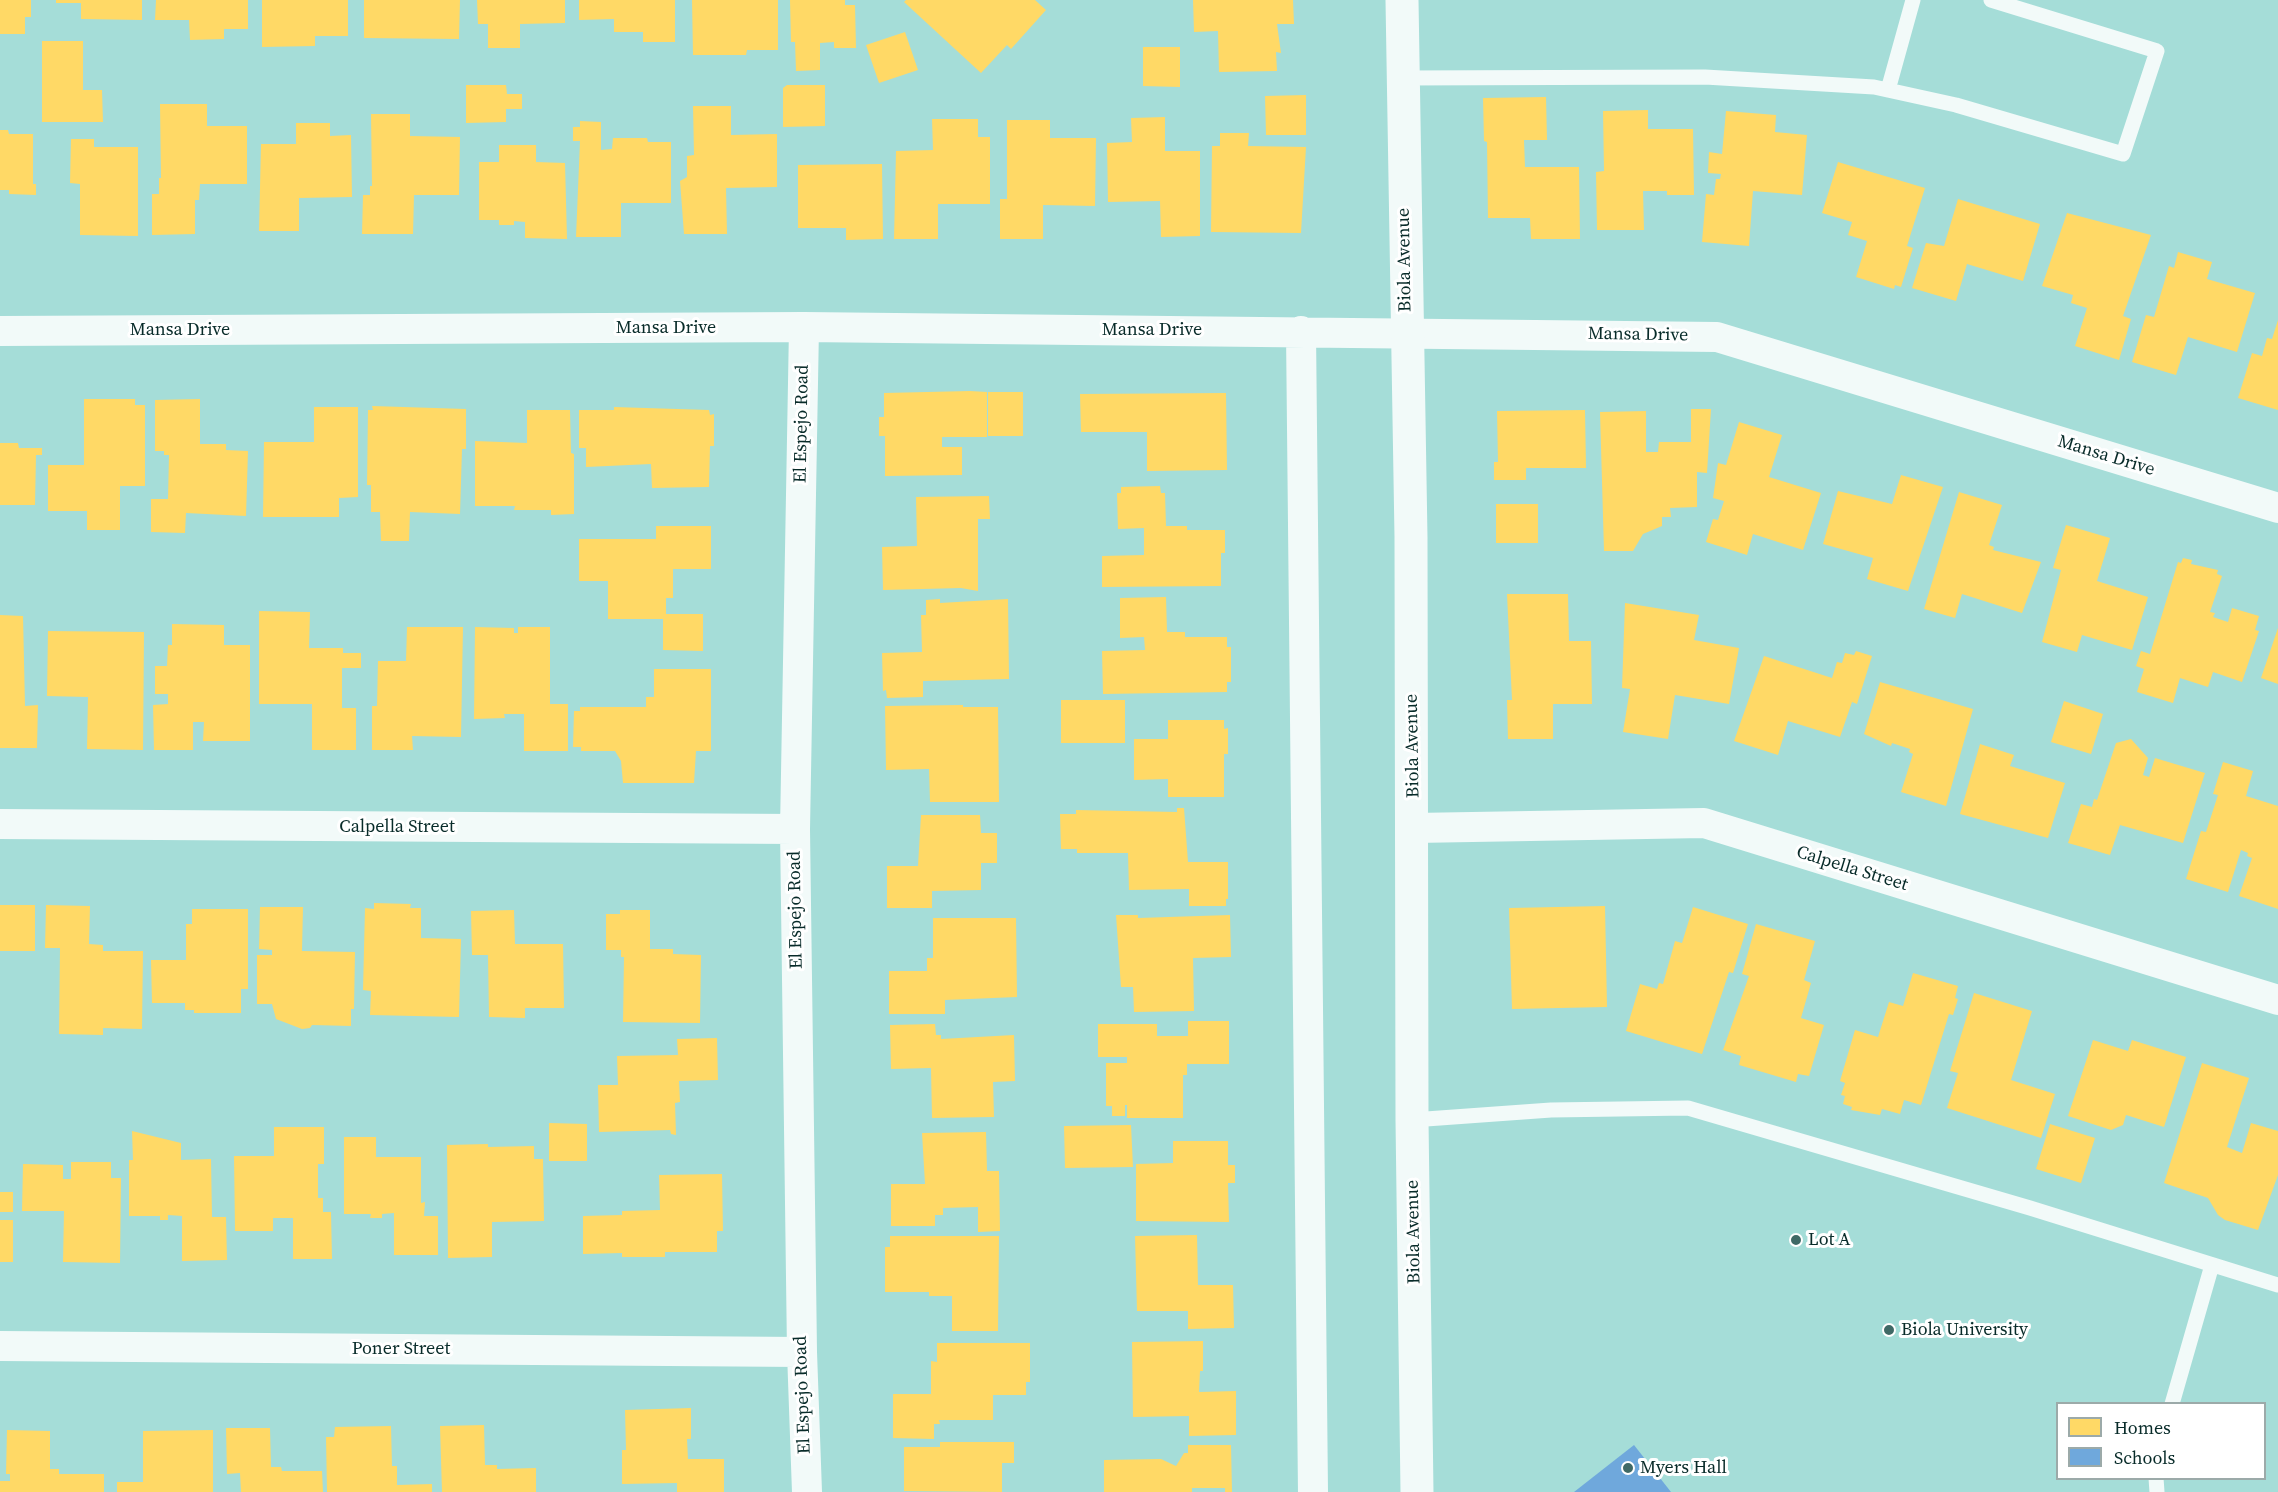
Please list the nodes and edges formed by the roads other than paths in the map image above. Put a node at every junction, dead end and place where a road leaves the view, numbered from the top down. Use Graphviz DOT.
graph roads {
  1 [pos="1402,0"];
  2 [pos="1913,0"];
  3 [pos="1991,0"];
  4 [pos="1403,78"];
  5 [pos="1888,90"];
  6 [pos="804,327"];
  7 [pos="0,331"];
  8 [pos="1301,331"];
  9 [pos="1406,332"];
  10 [pos="2278,508"];
  11 [pos="0,824"];
  12 [pos="1414,828"];
  13 [pos="795,829"];
  14 [pos="2278,1000"];
  15 [pos="1413,1120"];
  16 [pos="2212,1265"];
  17 [pos="2278,1286"];
  18 [pos="0,1346"];
  19 [pos="802,1352"];
  20 [pos="2173,1402"];
  21 [pos="807,1492"];
  22 [pos="1313,1492"];
  23 [pos="1417,1492"];
  1 -- 4 [label="street, Biola Avenue"];
  2 -- 5 [label="lane"];
  3 -- 5 [label="lane"];
  4 -- 5 [label="lane"];
  4 -- 9 [label="street, Biola Avenue"];
  6 -- 7 [label="street, Mansa Drive"];
  6 -- 8 [label="street, Mansa Drive"];
  6 -- 13 [label="street, El Espejo Road"];
  8 -- 9 [label="street, Mansa Drive"];
  8 -- 22 [label="street"];
  9 -- 10 [label="street, Mansa Drive"];
  9 -- 12 [label="street, Biola Avenue"];
  11 -- 13 [label="street, Calpella Street"];
  12 -- 14 [label="street, Calpella Street"];
  12 -- 15 [label="street, Biola Avenue"];
  13 -- 19 [label="street, El Espejo Road"];
  15 -- 16 [label="lane"];
  15 -- 23 [label="street, Biola Avenue"];
  16 -- 17 [label="lane"];
  16 -- 20 [label="lane"];
  18 -- 19 [label="street, Poner Street"];
  19 -- 21 [label="street, El Espejo Road"];
}
